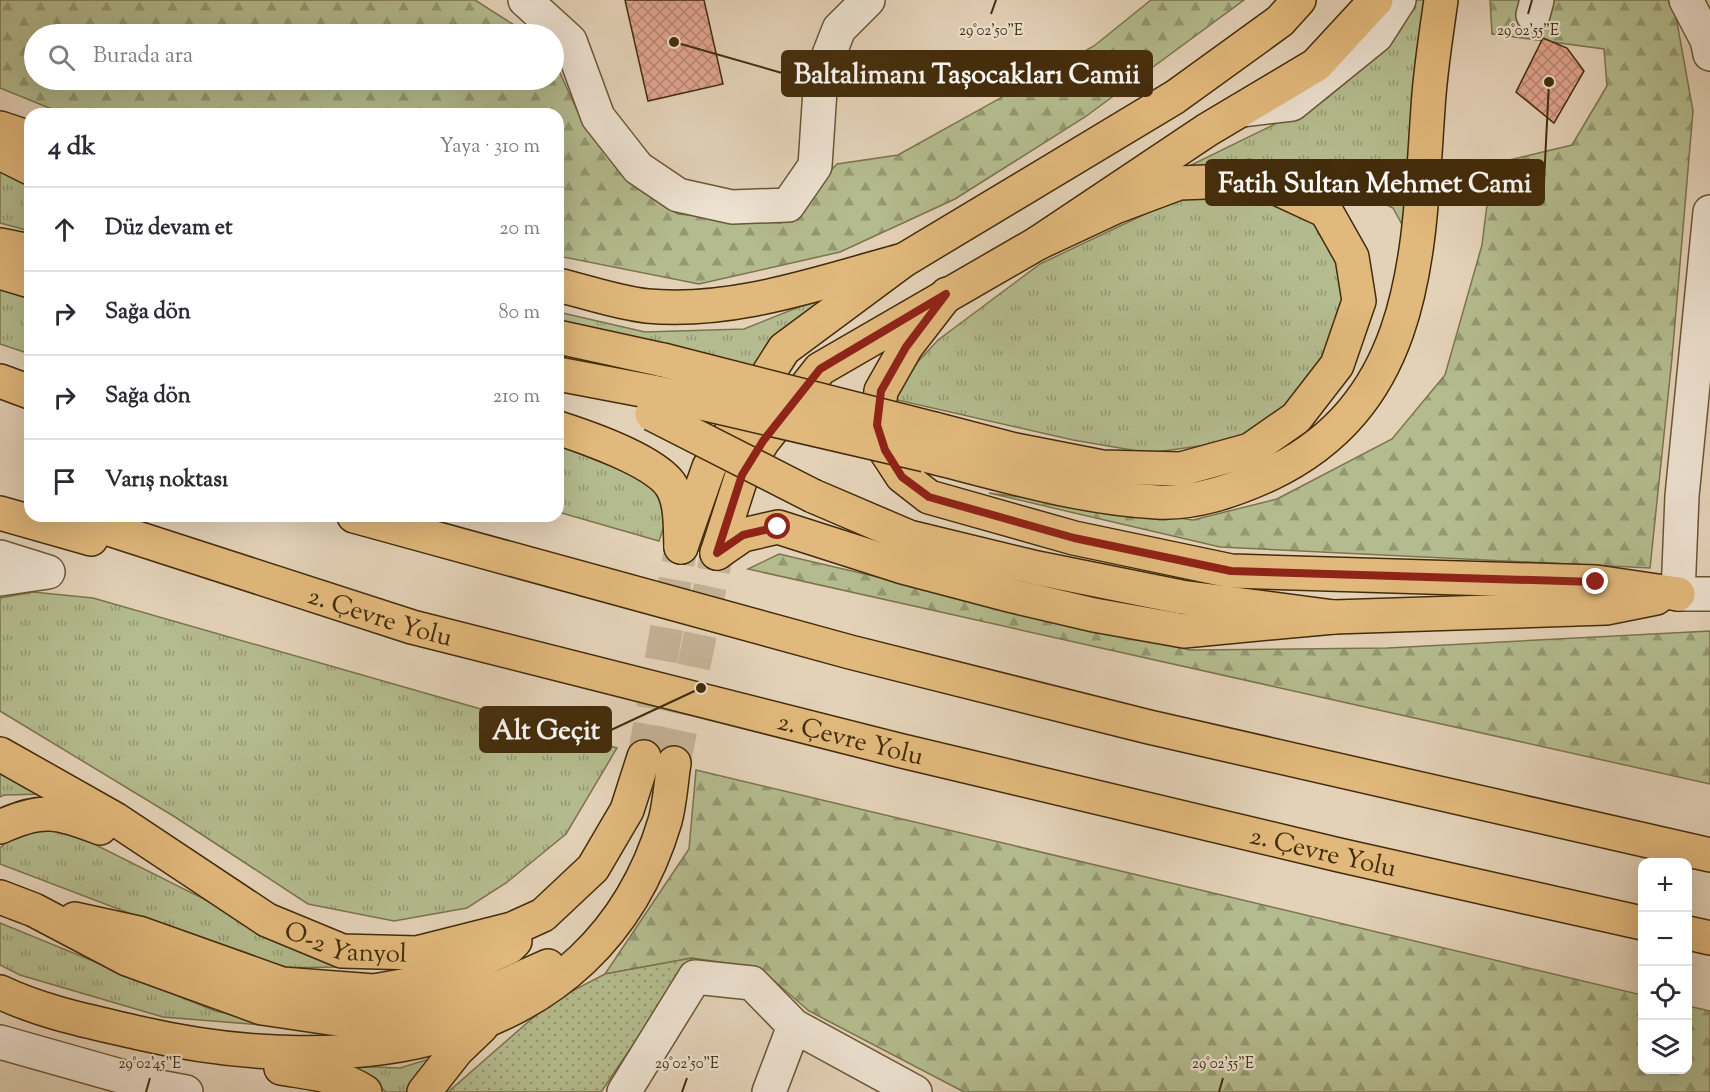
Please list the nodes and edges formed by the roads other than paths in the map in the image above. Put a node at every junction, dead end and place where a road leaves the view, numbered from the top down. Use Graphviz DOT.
graph roads {
  1 [pos="525,0"];
  2 [pos="868,0"];
  3 [pos="1299,0"];
  4 [pos="1376,0"];
  5 [pos="1399,0"];
  6 [pos="1441,0"];
  7 [pos="1686,0"];
  8 [pos="1702,0"];
  9 [pos="551,24"];
  10 [pos="564,36"];
  11 [pos="1708,47"];
  12 [pos="1241,110"];
  13 [pos="0,128"];
  14 [pos="24,136"];
  15 [pos="0,153"];
  16 [pos="24,165"];
  17 [pos="1709,221"];
  18 [pos="1038,243"];
  19 [pos="0,244"];
  20 [pos="24,250"];
  21 [pos="904,260"];
  22 [pos="0,272"];
  23 [pos="24,278"];
  24 [pos="564,286"];
  25 [pos="946,294"];
  26 [pos="564,338"];
  27 [pos="564,378"];
  28 [pos="0,381"];
  29 [pos="24,390"];
  30 [pos="0,402"];
  31 [pos="655,404"];
  32 [pos="24,410"];
  33 [pos="564,430"];
  34 [pos="929,442"];
  35 [pos="0,494"];
  36 [pos="24,502"];
  37 [pos="0,513"];
  38 [pos="24,520"];
  39 [pos="33,522"];
  40 [pos="88,522"];
  41 [pos="377,522"];
  42 [pos="0,557"];
  43 [pos="0,579"];
  44 [pos="1678,594"];
  45 [pos="1710,594"];
  46 [pos="1334,617"];
  47 [pos="412,627"];
  48 [pos="0,754"];
  49 [pos="0,827"];
  50 [pos="158,848"];
  51 [pos="1710,855"];
  52 [pos="0,897"];
  53 [pos="34,910"];
  54 [pos="543,915"];
  55 [pos="1638,922"];
  56 [pos="613,925"];
  57 [pos="1692,934"];
  58 [pos="1710,938"];
  59 [pos="0,992"];
  60 [pos="489,1020"];
  61 [pos="794,1026"];
  62 [pos="0,1042"];
  63 [pos="189,1045"];
  64 [pos="186,1092"];
  65 [pos="365,1092"];
  66 [pos="424,1092"];
  67 [pos="624,1092"];
  68 [pos="769,1092"];
  69 [pos="915,1092"];
  1 -- 9 [label="street"];
  2 -- 10 [label="street"];
  3 -- 21 [label="main road"];
  4 -- 12 [label="main road"];
  5 -- 12 [label="street"];
  6 -- 34 [label="main road"];
  7 -- 11 [label="street"];
  8 -- 11 [label="street"];
  12 -- 18 [label="main road"];
  13 -- 14 [label="main road"];
  15 -- 16 [label="main road"];
  17 -- 44 [label="street"];
  18 -- 25 [label="main road"];
  18 -- 34 [label="main road"];
  19 -- 20 [label="main road"];
  21 -- 24 [label="main road"];
  21 -- 33 [label="main road"];
  22 -- 23 [label="main road"];
  25 -- 44 [label="main road"];
  25 -- 46 [label="main road"];
  26 -- 34 [label="main road, bridge"];
  27 -- 31 [label="main road"];
  28 -- 29 [label="main road"];
  30 -- 32 [label="main road"];
  31 -- 34 [label="main road, bridge"];
  31 -- 46 [label="main road, bridge"];
  35 -- 36 [label="main road"];
  37 -- 38 [label="main road"];
  39 -- 47 [label="main road"];
  40 -- 47 [label="main road, 2. Çevre Yolu"];
  41 -- 51 [label="main road"];
  42 -- 43 [label="street"];
  44 -- 45 [label="street"];
  44 -- 46 [label="main road"];
  47 -- 55 [label="main road, 2. Çevre Yolu"];
  48 -- 50 [label="main road, O-2 Yanyol"];
  49 -- 50 [label="main road"];
  50 -- 54 [label="main road, O-2 Yanyol"];
  52 -- 53 [label="main road"];
  53 -- 54 [label="main road"];
  53 -- 56 [label="main road"];
  54 -- 56 [label="main road, O-2 Yanyol"];
  56 -- 60 [label="main road"];
  57 -- 58 [label="main road"];
  59 -- 63 [label="main road"];
  60 -- 63 [label="main road"];
  60 -- 66 [label="main road"];
  61 -- 67 [label="street"];
  61 -- 68 [label="street"];
  61 -- 69 [label="street"];
  62 -- 64 [label="street"];
  63 -- 65 [label="main road"];
}
